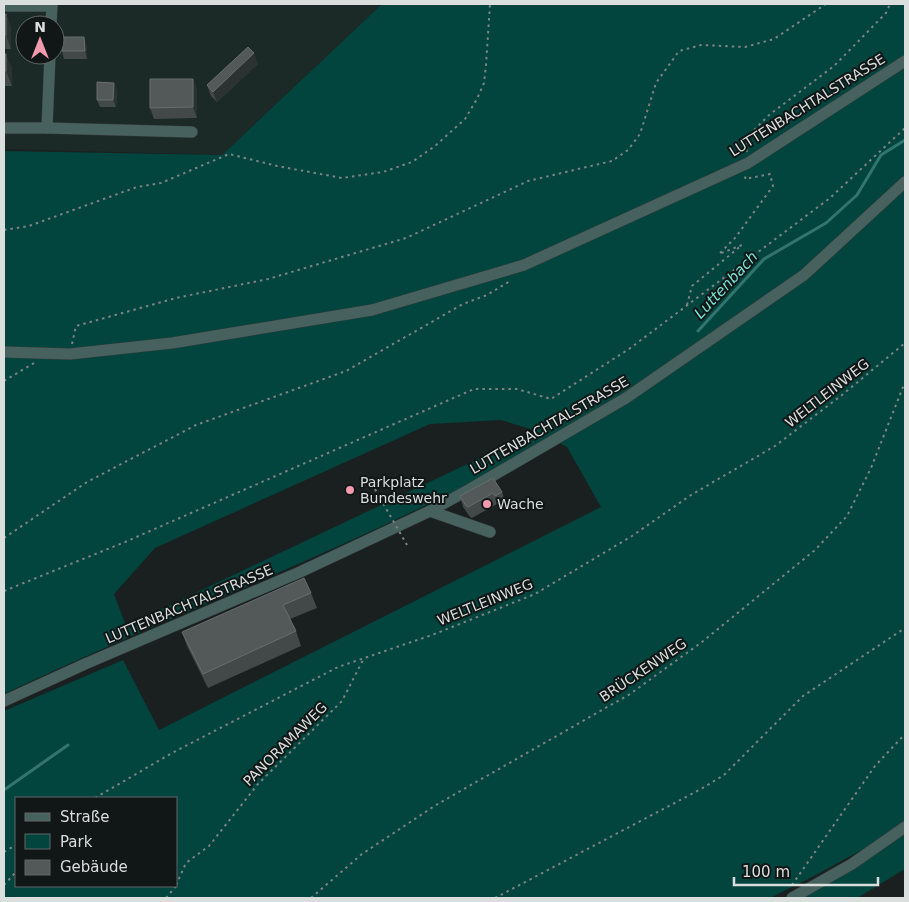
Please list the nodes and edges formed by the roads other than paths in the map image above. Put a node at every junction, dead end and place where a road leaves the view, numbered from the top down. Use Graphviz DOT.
graph roads {
  1 [pos="52,5"];
  2 [pos="4,6"];
  3 [pos="905,61"];
  4 [pos="50,65"];
  5 [pos="4,128"];
  6 [pos="47,128"];
  7 [pos="192,132"];
  8 [pos="905,182"];
  9 [pos="4,352"];
  10 [pos="430,511"];
  11 [pos="490,532"];
  12 [pos="4,702"];
  13 [pos="905,827"];
  14 [pos="792,898"];
  1 -- 2 [label="street"];
  3 -- 9 [label="street, LUTTENBACHTALSTRASSE"];
  4 -- 6 [label="street"];
  5 -- 6 [label="street"];
  6 -- 7 [label="street"];
  8 -- 10 [label="street, LUTTENBACHTALSTRASSE"];
  10 -- 11 [label="street"];
  10 -- 12 [label="street, LUTTENBACHTALSTRASSE"];
  13 -- 14 [label="street"];
}
